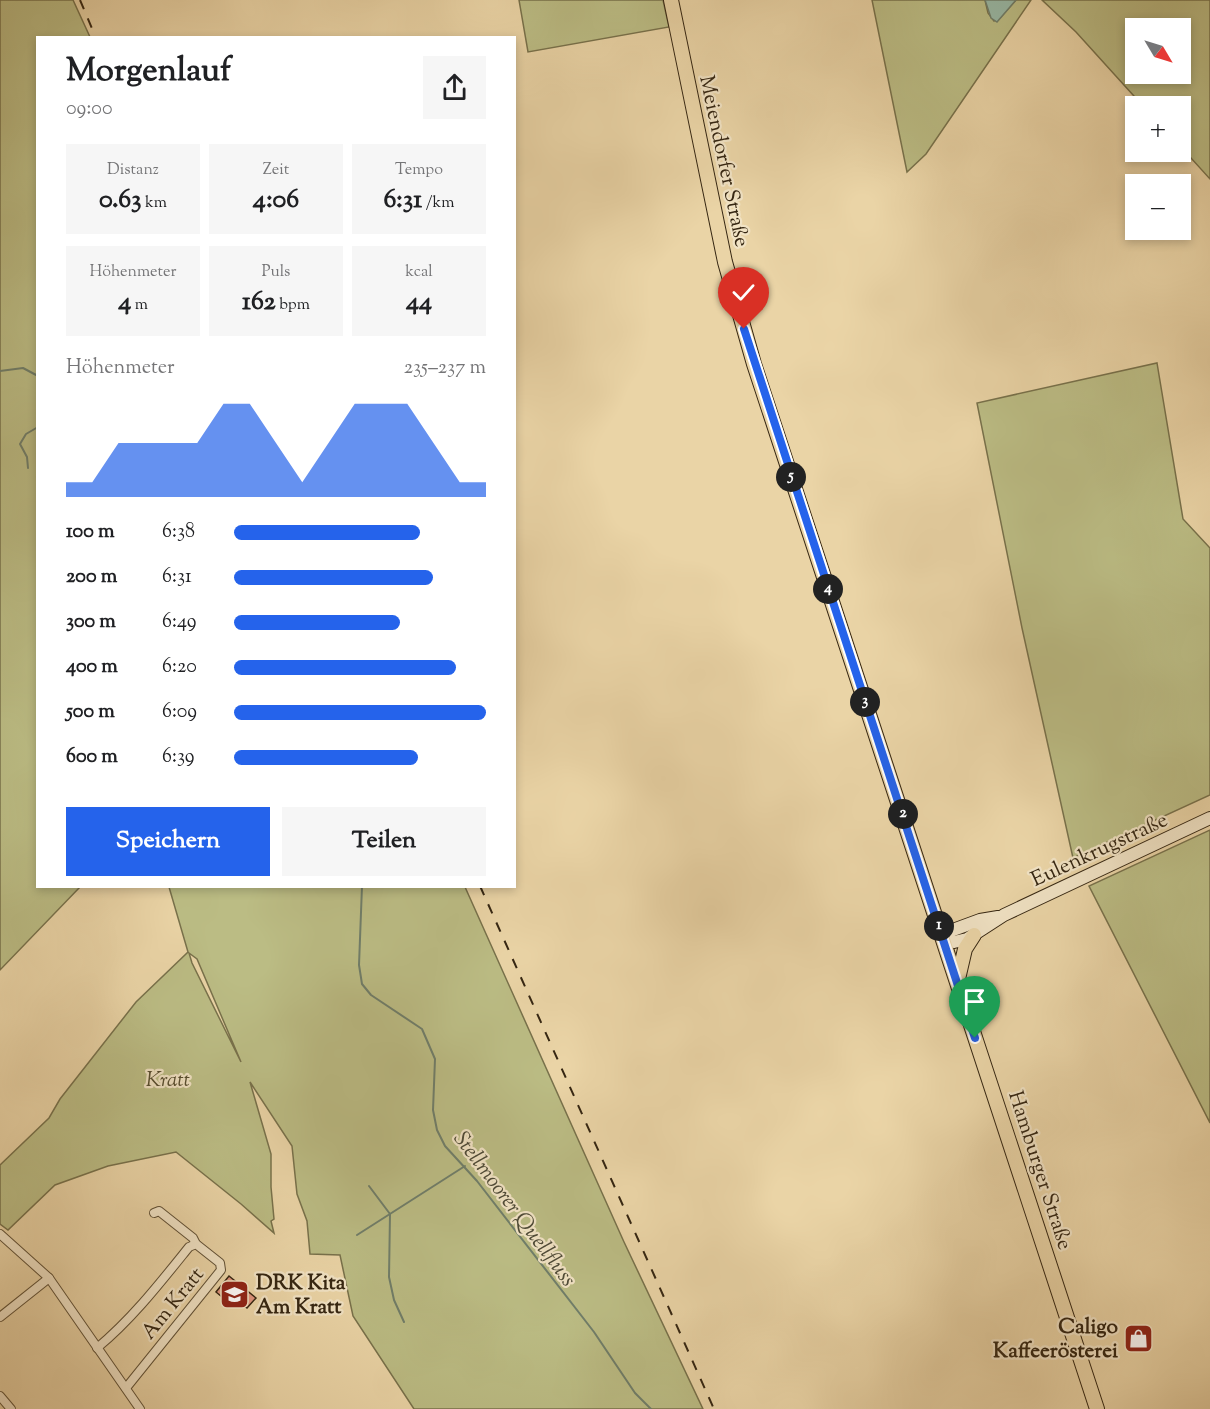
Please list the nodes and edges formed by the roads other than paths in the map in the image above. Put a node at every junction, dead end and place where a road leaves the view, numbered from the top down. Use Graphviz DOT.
graph roads {
  1 [pos="671,0"];
  2 [pos="754,364"];
  3 [pos="1210,819"];
  4 [pos="1004,915"];
  5 [pos="942,934"];
  6 [pos="975,935"];
  7 [pos="957,981"];
  8 [pos="154,1213"];
  9 [pos="0,1234"];
  10 [pos="195,1244"];
  11 [pos="49,1278"];
  12 [pos="0,1317"];
  13 [pos="96,1348"];
  14 [pos="126,1388"];
  15 [pos="0,1396"];
  16 [pos="11,1409"];
  17 [pos="140,1409"];
  18 [pos="1097,1409"];
  1 -- 2 [label="main road, Meiendorfer Straße"];
  2 -- 5 [label="main road, Hamburger Straße"];
  3 -- 4 [label="main road, Eulenkrugstraße"];
  4 -- 5 [label="main road, Eulenkrugstraße"];
  4 -- 6 [label="main road, Eulenkrugstraße"];
  5 -- 6 [label="main road"];
  5 -- 7 [label="main road, Hamburger Straße"];
  6 -- 7 [label="main road"];
  7 -- 18 [label="main road, Hamburger Straße"];
  8 -- 10 [label="street, Am Kratt"];
  9 -- 11 [label="street"];
  10 -- 13 [label="street, Am Kratt"];
  10 -- 14 [label="street, Am Kratt"];
  11 -- 12 [label="street"];
  11 -- 13 [label="street"];
  13 -- 14 [label="street"];
  14 -- 17 [label="street"];
  15 -- 16 [label="street"];
}
